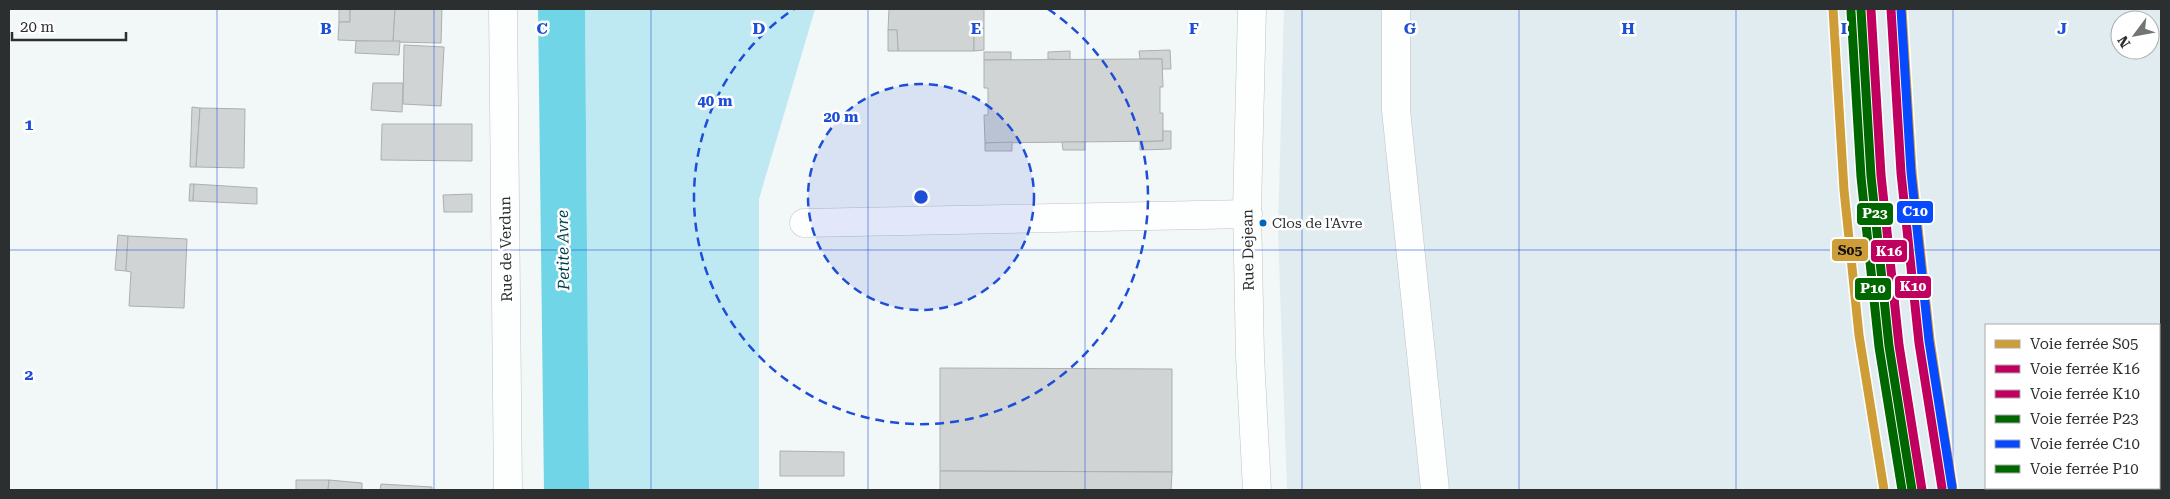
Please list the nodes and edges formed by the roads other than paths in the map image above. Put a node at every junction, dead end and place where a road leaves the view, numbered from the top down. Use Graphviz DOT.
graph roads {
  1 [pos="504,9"];
  2 [pos="1252,9"];
  3 [pos="1396,9"];
  4 [pos="1248,214"];
  5 [pos="804,224"];
  6 [pos="508,490"];
  7 [pos="1257,490"];
  8 [pos="1435,490"];
  1 -- 6 [label="street, Rue de Verdun"];
  2 -- 4 [label="street, Rue Dejean"];
  3 -- 8 [label="street"];
  4 -- 5 [label="street"];
  4 -- 7 [label="street, Rue Dejean"];
}
